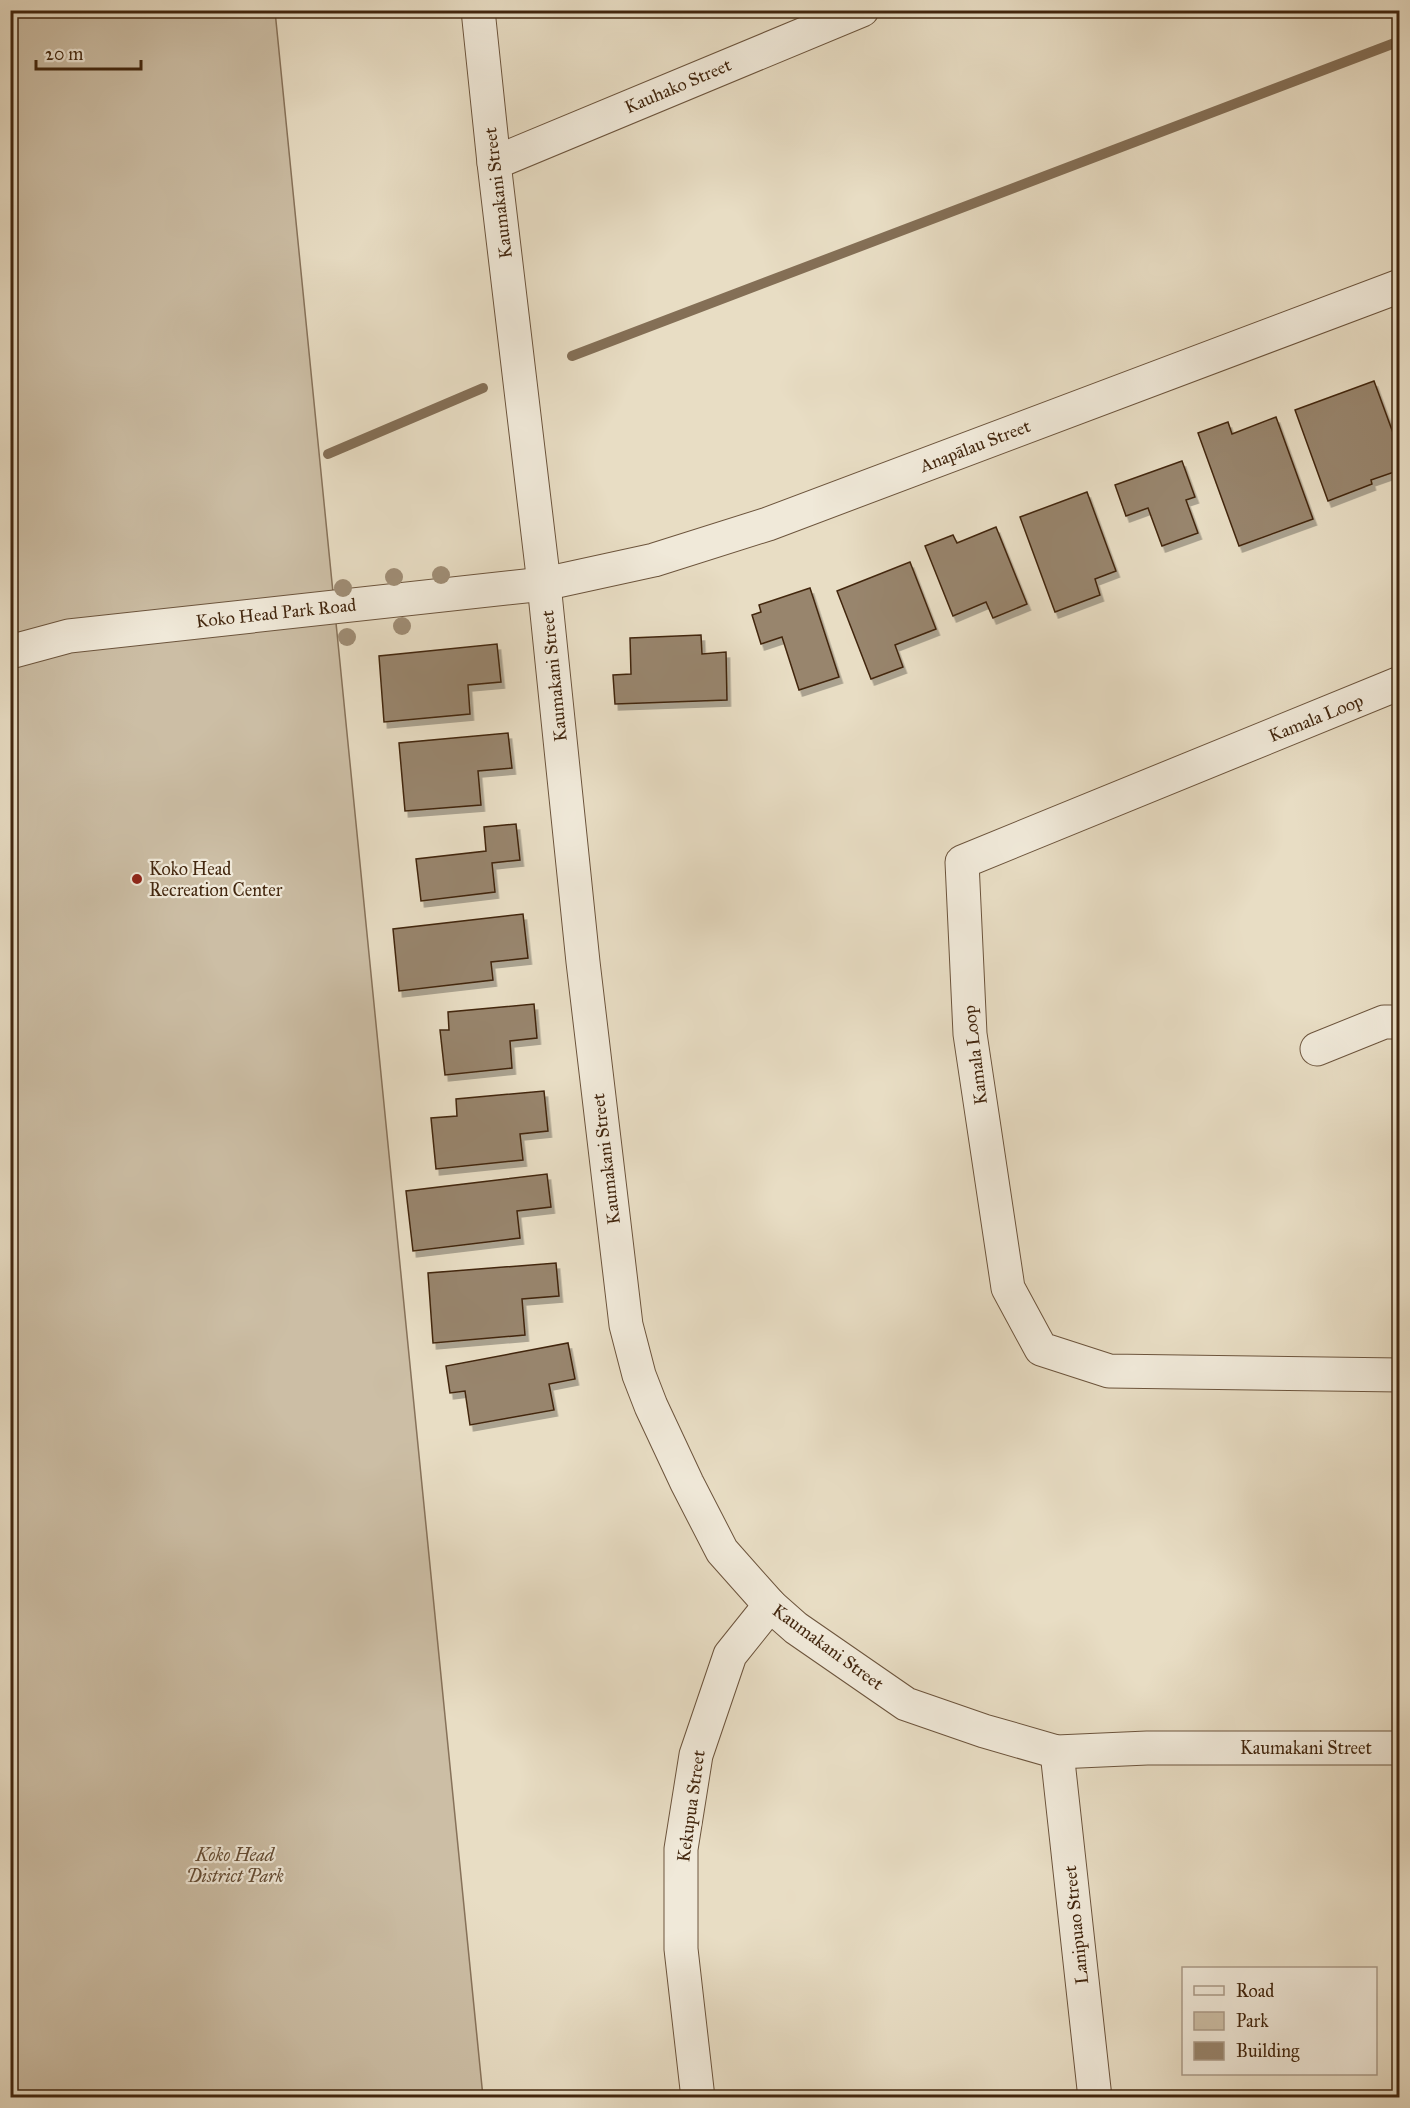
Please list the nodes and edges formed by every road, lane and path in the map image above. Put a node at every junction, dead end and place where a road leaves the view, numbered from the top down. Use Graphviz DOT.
graph roads {
  1 [pos="478,10"];
  2 [pos="862,10"];
  3 [pos="817,19"];
  4 [pos="494,163"];
  5 [pos="1400,286"];
  6 [pos="544,584"];
  7 [pos="10,652"];
  8 [pos="1400,683"];
  9 [pos="1400,1022"];
  10 [pos="1317,1049"];
  11 [pos="1400,1375"];
  12 [pos="770,1605"];
  13 [pos="1400,1748"];
  14 [pos="1057,1752"];
  15 [pos="698,2097"];
  16 [pos="1095,2097"];
  1 -- 4 [label="street, Kaumakani Street"];
  2 -- 3 [label="street, Kauhako Street"];
  3 -- 4 [label="street, Kauhako Street"];
  4 -- 6 [label="street, Kaumakani Street"];
  5 -- 6 [label="street, Anapālau Street"];
  6 -- 7 [label="street, Koko Head Park Road"];
  6 -- 12 [label="street, Kaumakani Street"];
  8 -- 11 [label="street, Kamala Loop"];
  9 -- 10 [label="street"];
  12 -- 14 [label="street, Kaumakani Street"];
  12 -- 15 [label="street, Kekupua Street"];
  13 -- 14 [label="street, Kaumakani Street"];
  14 -- 16 [label="street, Lanipuao Street"];
}
